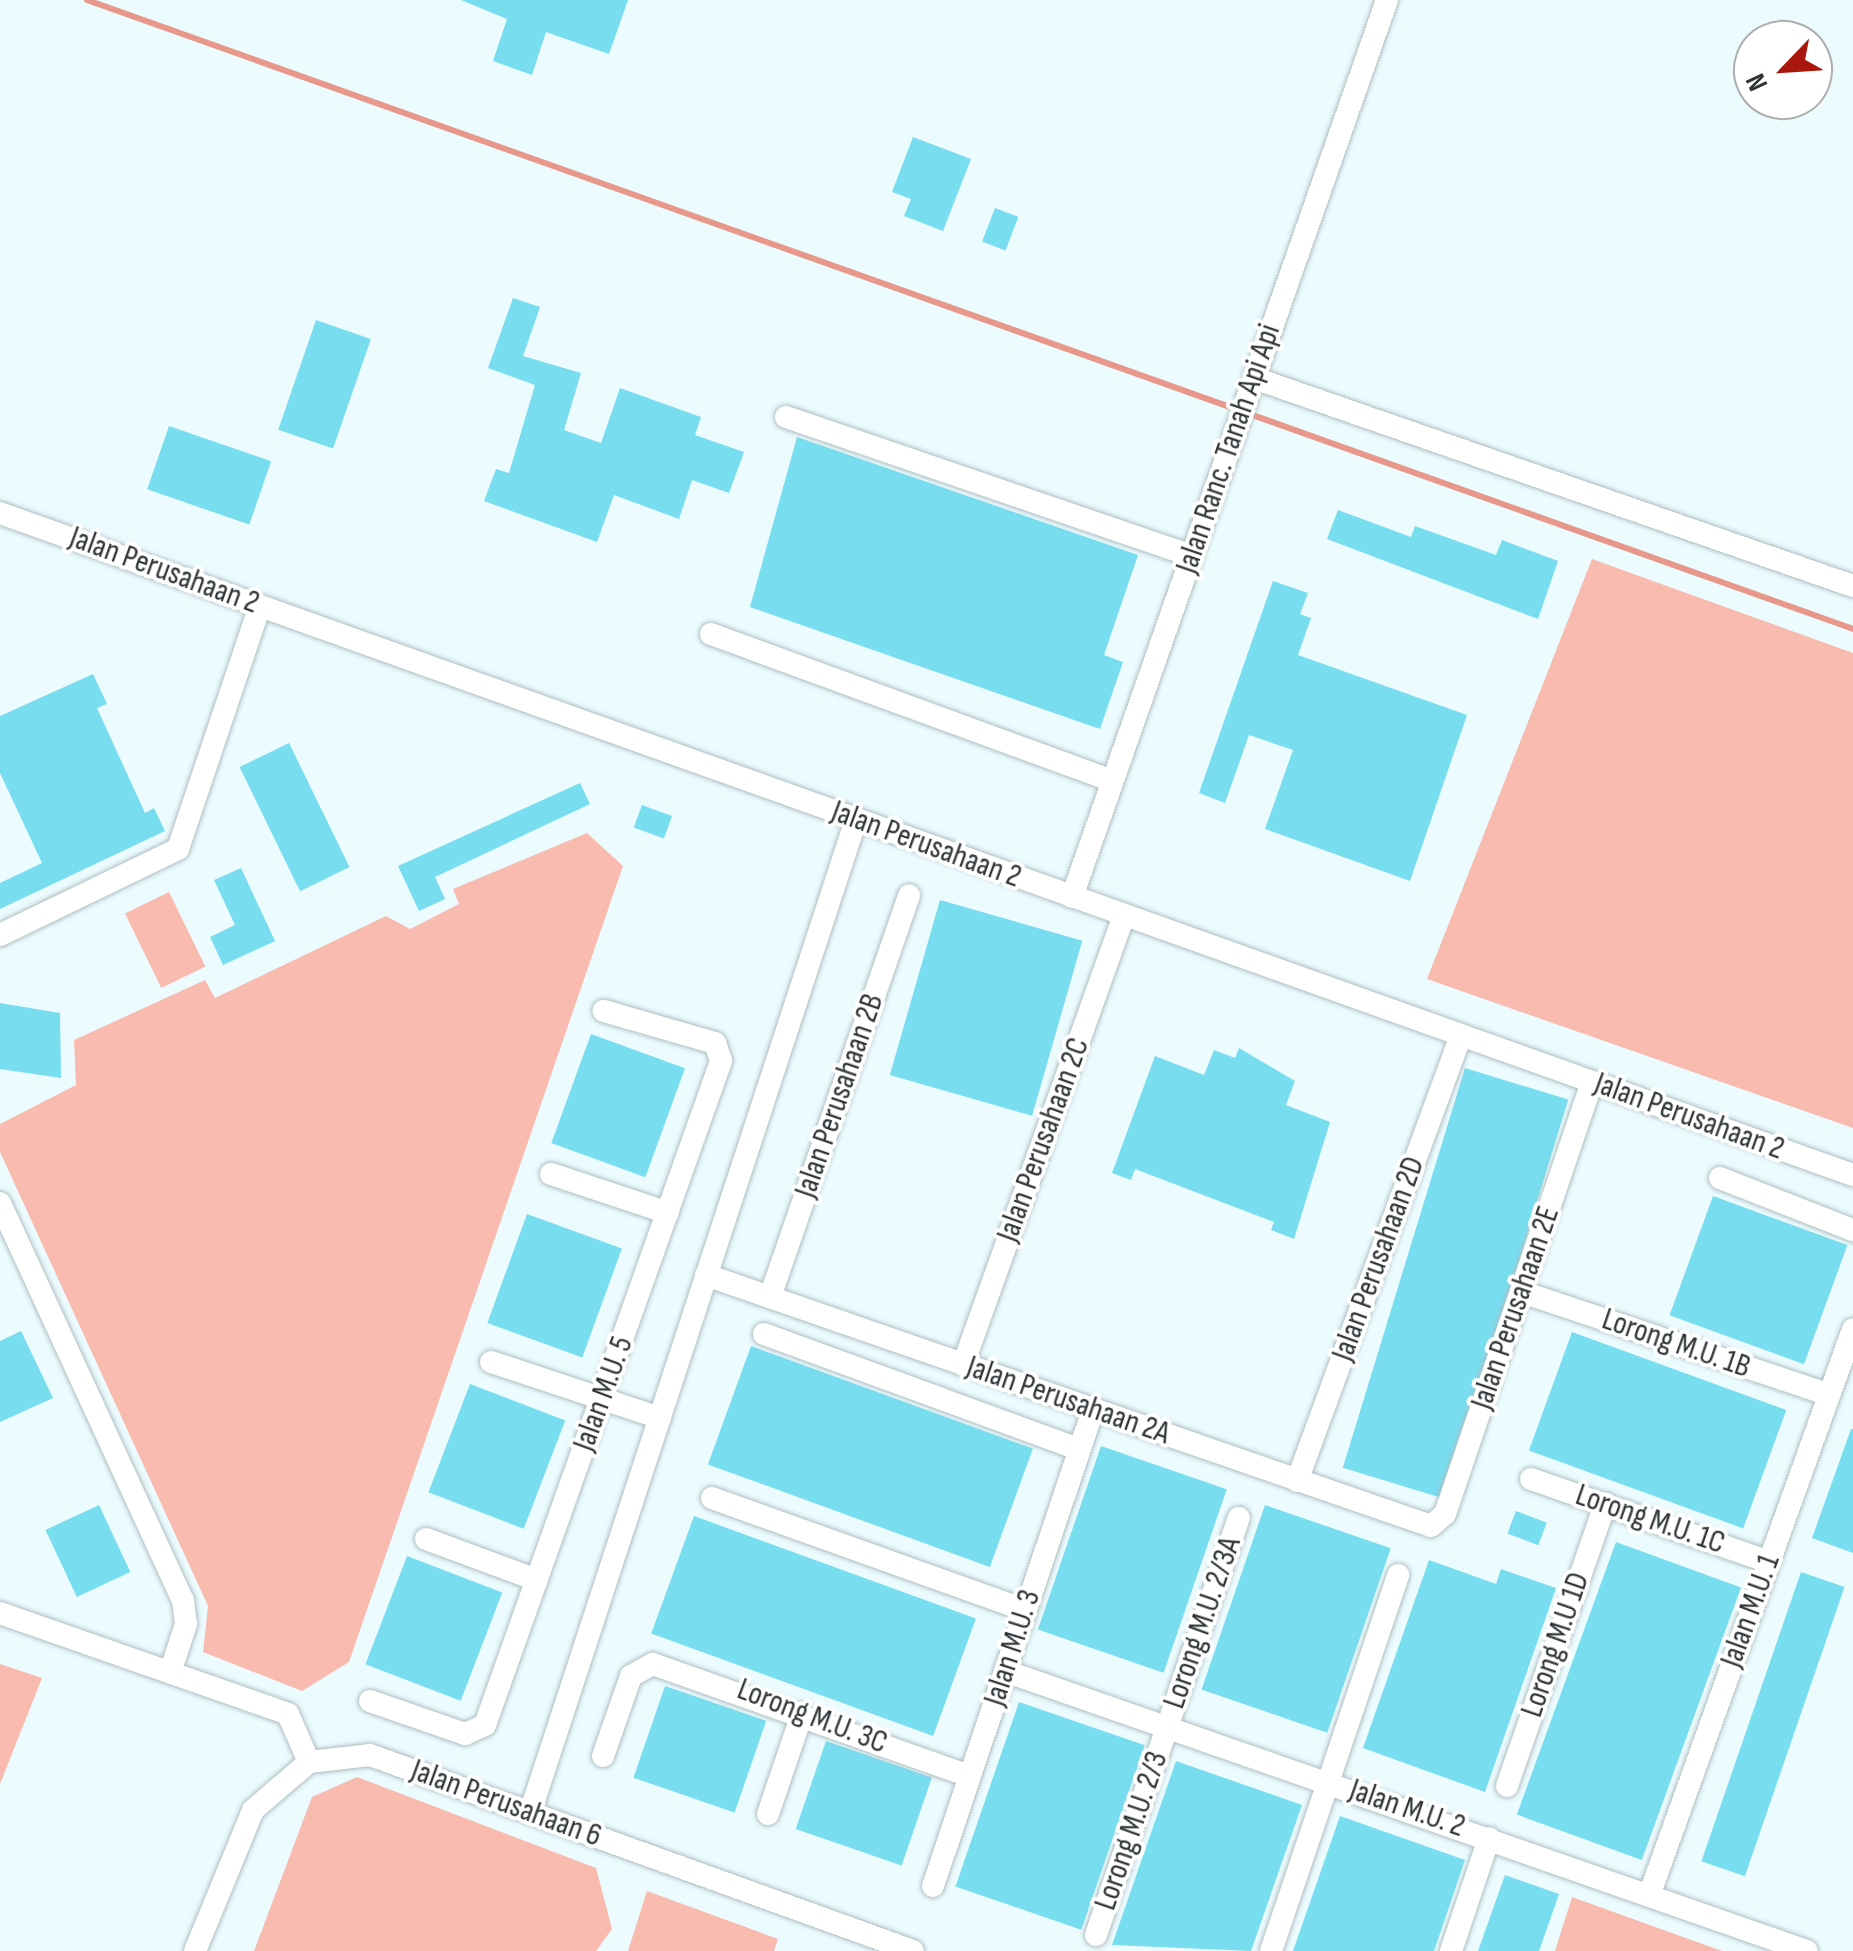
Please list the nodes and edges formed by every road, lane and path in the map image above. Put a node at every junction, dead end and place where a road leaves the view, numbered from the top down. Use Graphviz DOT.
graph roads {
  1 [pos="1388,0"];
  2 [pos="1250,388"];
  3 [pos="786,417"];
  4 [pos="0,513"];
  5 [pos="1192,556"];
  6 [pos="1853,586"];
  7 [pos="260,606"];
  8 [pos="710,634"];
  9 [pos="1112,781"];
  10 [pos="856,820"];
  11 [pos="910,895"];
  12 [pos="1072,898"];
  13 [pos="1124,916"];
  14 [pos="0,936"];
  15 [pos="604,1011"];
  16 [pos="1461,1036"];
  17 [pos="1592,1082"];
  18 [pos="552,1174"];
  19 [pos="1853,1175"];
  20 [pos="1720,1178"];
  21 [pos="0,1204"];
  22 [pos="668,1213"];
  23 [pos="1853,1230"];
  24 [pos="706,1275"];
  25 [pos="1522,1292"];
  26 [pos="770,1298"];
  27 [pos="1853,1329"];
  28 [pos="764,1334"];
  29 [pos="491,1362"];
  30 [pos="963,1365"];
  31 [pos="1829,1396"];
  32 [pos="602,1400"];
  33 [pos="1093,1410"];
  34 [pos="660,1418"];
  35 [pos="1078,1449"];
  36 [pos="1531,1478"];
  37 [pos="1297,1482"];
  38 [pos="712,1498"];
  39 [pos="1604,1504"];
  40 [pos="1239,1518"];
  41 [pos="1430,1526"];
  42 [pos="426,1539"];
  43 [pos="1769,1562"];
  44 [pos="1398,1575"];
  45 [pos="537,1580"];
  46 [pos="1025,1610"];
  47 [pos="0,1612"];
  48 [pos="171,1670"];
  49 [pos="1005,1670"];
  50 [pos="370,1702"];
  51 [pos="802,1714"];
  52 [pos="1167,1726"];
  53 [pos="603,1756"];
  54 [pos="309,1762"];
  55 [pos="970,1776"];
  56 [pos="1328,1782"];
  57 [pos="1507,1786"];
  58 [pos="530,1812"];
  59 [pos="768,1814"];
  60 [pos="1489,1838"];
  61 [pos="933,1886"];
  62 [pos="1650,1893"];
  63 [pos="1096,1935"];
  64 [pos="195,1951"];
  65 [pos="913,1951"];
  66 [pos="1270,1951"];
  67 [pos="1451,1951"];
  68 [pos="1807,1951"];
  1 -- 2 [label="street, Jalan Ranc. Tanah Api Api"];
  2 -- 5 [label="street, Jalan Ranc. Tanah Api Api"];
  2 -- 6 [label="street"];
  3 -- 5 [label="street"];
  4 -- 7 [label="street, Jalan Perusahaan 2"];
  5 -- 9 [label="street, Jalan Ranc. Tanah Api Api"];
  7 -- 10 [label="street, Jalan Perusahaan 2"];
  7 -- 14 [label="street"];
  8 -- 9 [label="street"];
  9 -- 12 [label="street, Jalan Ranc. Tanah Api Api"];
  10 -- 12 [label="street, Jalan Perusahaan 2"];
  10 -- 24 [label="street"];
  11 -- 26 [label="street, Jalan Perusahaan 2B"];
  12 -- 13 [label="street, Jalan Perusahaan 2"];
  13 -- 16 [label="street, Jalan Perusahaan 2"];
  13 -- 30 [label="street, Jalan Perusahaan 2C"];
  15 -- 22 [label="street, Jalan M.U. 5"];
  16 -- 17 [label="street, Jalan Perusahaan 2"];
  16 -- 37 [label="street, Jalan Perusahaan 2D"];
  17 -- 19 [label="street, Jalan Perusahaan 2"];
  17 -- 25 [label="street, Jalan Perusahaan 2E"];
  18 -- 22 [label="street"];
  20 -- 23 [label="street"];
  21 -- 48 [label="street"];
  22 -- 32 [label="street, Jalan M.U. 5"];
  24 -- 26 [label="street, Jalan Perusahaan 2A"];
  24 -- 34 [label="street"];
  25 -- 31 [label="street, Lorong M.U. 1B"];
  25 -- 41 [label="street, Jalan Perusahaan 2E"];
  26 -- 30 [label="street, Jalan Perusahaan 2A"];
  27 -- 31 [label="street, Jalan M.U. 1"];
  28 -- 35 [label="street"];
  29 -- 32 [label="street"];
  30 -- 33 [label="street, Jalan Perusahaan 2A"];
  31 -- 43 [label="street, Jalan M.U. 1"];
  32 -- 34 [label="street"];
  32 -- 45 [label="street, Jalan M.U. 5"];
  33 -- 35 [label="street, Jalan M.U. 3"];
  33 -- 37 [label="street, Jalan Perusahaan 2A"];
  34 -- 58 [label="street"];
  35 -- 46 [label="street, Jalan M.U. 3"];
  36 -- 39 [label="street, Lorong M.U. 1C"];
  37 -- 41 [label="street, Jalan Perusahaan 2A"];
  38 -- 46 [label="street"];
  39 -- 43 [label="street, Lorong M.U. 1C"];
  39 -- 57 [label="street, Lorong M.U 1D"];
  40 -- 52 [label="street, Lorong M.U. 2/3A"];
  42 -- 45 [label="street"];
  43 -- 62 [label="street, Jalan M.U. 1"];
  44 -- 56 [label="street"];
  45 -- 50 [label="street, Jalan M.U. 5"];
  46 -- 49 [label="street, Jalan M.U. 3"];
  47 -- 48 [label="street"];
  48 -- 54 [label="street"];
  49 -- 52 [label="street, Jalan M.U. 2"];
  49 -- 55 [label="street, Jalan M.U. 3"];
  51 -- 53 [label="street, Lorong M.U. 3C"];
  51 -- 55 [label="street, Lorong M.U. 3C"];
  51 -- 59 [label="street"];
  52 -- 56 [label="street, Jalan M.U. 2"];
  52 -- 63 [label="street, Lorong M.U. 2/3"];
  54 -- 58 [label="street, Jalan Perusahaan 6"];
  54 -- 64 [label="street"];
  55 -- 61 [label="street, Jalan M.U. 3"];
  56 -- 60 [label="street, Jalan M.U. 2"];
  56 -- 66 [label="street"];
  58 -- 65 [label="street, Jalan Perusahaan 6"];
  60 -- 62 [label="street, Jalan M.U. 2"];
  60 -- 67 [label="street"];
  62 -- 68 [label="street, Jalan M.U. 2"];
}
